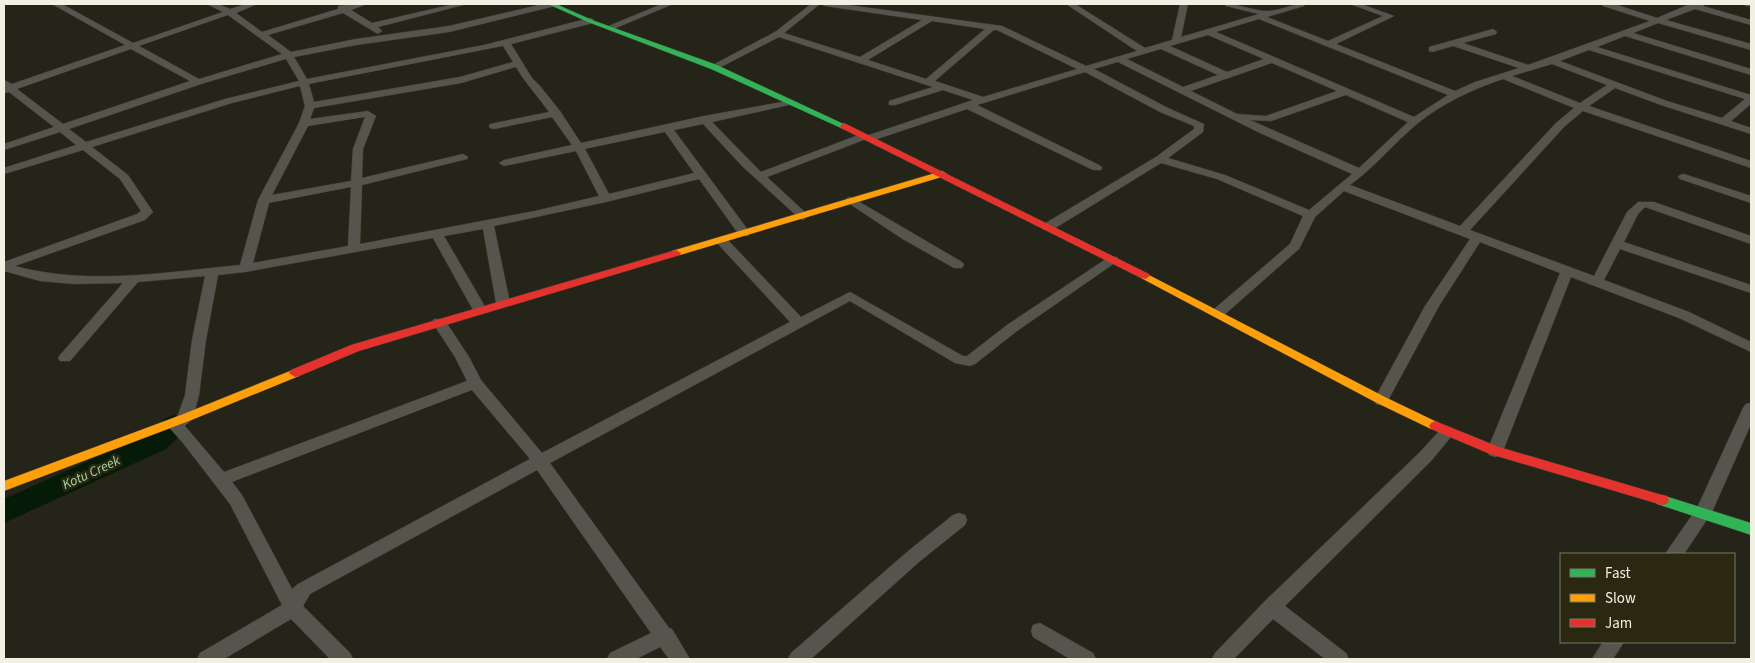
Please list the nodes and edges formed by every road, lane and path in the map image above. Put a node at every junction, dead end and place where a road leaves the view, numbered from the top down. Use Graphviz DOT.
graph roads {
  1 [pos="56,4"];
  2 [pos="211,4"];
  3 [pos="253,4"];
  4 [pos="334,4"];
  5 [pos="363,4"];
  6 [pos="463,4"];
  7 [pos="552,4"];
  8 [pos="669,4"];
  9 [pos="816,4"];
  10 [pos="825,4"];
  11 [pos="1070,4"];
  12 [pos="1184,4"];
  13 [pos="1230,4"];
  14 [pos="1301,4"];
  15 [pos="1354,4"];
  16 [pos="1606,4"];
  17 [pos="1697,5"];
  18 [pos="345,10"];
  19 [pos="228,11"];
  20 [pos="1265,16"];
  21 [pos="931,18"];
  22 [pos="590,21"];
  23 [pos="1659,21"];
  24 [pos="1751,23"];
  25 [pos="372,26"];
  26 [pos="992,27"];
  27 [pos="608,28"];
  28 [pos="1208,32"];
  29 [pos="1493,32"];
  30 [pos="1626,33"];
  31 [pos="778,34"];
  32 [pos="260,35"];
  33 [pos="387,38"];
  34 [pos="505,42"];
  35 [pos="1176,42"];
  36 [pos="1454,43"];
  37 [pos="130,45"];
  38 [pos="1327,45"];
  39 [pos="1162,46"];
  40 [pos="1589,47"];
  41 [pos="1751,47"];
  42 [pos="1432,49"];
  43 [pos="1145,52"];
  44 [pos="289,56"];
  45 [pos="1119,59"];
  46 [pos="862,60"];
  47 [pos="1271,60"];
  48 [pos="1552,61"];
  49 [pos="517,64"];
  50 [pos="714,67"];
  51 [pos="1527,68"];
  52 [pos="1086,69"];
  53 [pos="1751,72"];
  54 [pos="1227,76"];
  55 [pos="1503,76"];
  56 [pos="198,82"];
  57 [pos="304,82"];
  58 [pos="928,82"];
  59 [pos="1614,84"];
  60 [pos="943,86"];
  61 [pos="6,87"];
  62 [pos="1182,91"];
  63 [pos="1344,92"];
  64 [pos="1455,95"];
  65 [pos="1751,98"];
  66 [pos="983,100"];
  67 [pos="790,102"];
  68 [pos="892,103"];
  69 [pos="968,105"];
  70 [pos="310,106"];
  71 [pos="1581,107"];
  72 [pos="556,113"];
  73 [pos="1231,116"];
  74 [pos="704,120"];
  75 [pos="1415,121"];
  76 [pos="1724,122"];
  77 [pos="304,123"];
  78 [pos="494,126"];
  79 [pos="62,128"];
  80 [pos="667,128"];
  81 [pos="1751,131"];
  82 [pos="868,137"];
  83 [pos="4,146"];
  84 [pos="85,146"];
  85 [pos="580,149"];
  86 [pos="463,157"];
  87 [pos="1160,159"];
  88 [pos="504,163"];
  89 [pos="1751,166"];
  90 [pos="1097,168"];
  91 [pos="4,171"];
  92 [pos="1360,173"];
  93 [pos="942,174"];
  94 [pos="700,175"];
  95 [pos="759,176"];
  96 [pos="1684,177"];
  97 [pos="356,183"];
  98 [pos="1342,186"];
  99 [pos="606,199"];
  100 [pos="264,200"];
  101 [pos="852,200"];
  102 [pos="1751,200"];
  103 [pos="1310,215"];
  104 [pos="803,216"];
  105 [pos="488,224"];
  106 [pos="1048,227"];
  107 [pos="1462,231"];
  108 [pos="744,233"];
  109 [pos="437,234"];
  110 [pos="1477,236"];
  111 [pos="722,240"];
  112 [pos="1751,240"];
  113 [pos="1618,244"];
  114 [pos="354,249"];
  115 [pos="1113,260"];
  116 [pos="958,265"];
  117 [pos="4,266"];
  118 [pos="245,268"];
  119 [pos="1567,271"];
  120 [pos="212,272"];
  121 [pos="134,279"];
  122 [pos="1597,282"];
  123 [pos="1751,289"];
  124 [pos="503,303"];
  125 [pos="480,310"];
  126 [pos="1218,313"];
  127 [pos="439,322"];
  128 [pos="799,323"];
  129 [pos="1751,347"];
  130 [pos="65,358"];
  131 [pos="475,383"];
  132 [pos="1381,400"];
  133 [pos="1751,408"];
  134 [pos="185,418"];
  135 [pos="1447,432"];
  136 [pos="1495,451"];
  137 [pos="540,461"];
  138 [pos="221,480"];
  139 [pos="4,486"];
  140 [pos="1704,512"];
  141 [pos="959,520"];
  142 [pos="1751,529"];
  143 [pos="1675,553"];
  144 [pos="1272,607"];
  145 [pos="293,608"];
  146 [pos="1040,631"];
  147 [pos="665,634"];
  148 [pos="1613,643"];
  149 [pos="206,659"];
  150 [pos="343,659"];
  151 [pos="617,659"];
  152 [pos="680,659"];
  153 [pos="798,659"];
  154 [pos="1086,659"];
  155 [pos="1222,659"];
  156 [pos="1339,659"];
  157 [pos="1602,659"];
  1 -- 37 [label="street"];
  2 -- 19 [label="street"];
  3 -- 19 [label="street"];
  4 -- 18 [label="street"];
  5 -- 18 [label="street"];
  6 -- 25 [label="street"];
  7 -- 22 [label="street"];
  7 -- 33 [label="street"];
  8 -- 27 [label="street"];
  9 -- 31 [label="street"];
  10 -- 21 [label="street"];
  11 -- 43 [label="street"];
  12 -- 35 [label="street"];
  13 -- 20 [label="street"];
  14 -- 20 [label="street"];
  15 -- 38 [label="street"];
  16 -- 23 [label="street"];
  17 -- 23 [label="street"];
  17 -- 24 [label="street"];
  18 -- 25 [label="street"];
  18 -- 32 [label="street"];
  19 -- 32 [label="street"];
  19 -- 37 [label="street"];
  20 -- 28 [label="street"];
  20 -- 38 [label="street"];
  21 -- 26 [label="street"];
  21 -- 46 [label="street"];
  22 -- 27 [label="street"];
  22 -- 34 [label="street"];
  23 -- 30 [label="street"];
  23 -- 41 [label="street"];
  25 -- 33 [label="street"];
  26 -- 52 [label="street"];
  26 -- 58 [label="street"];
  27 -- 50 [label="street"];
  28 -- 35 [label="street"];
  28 -- 47 [label="street"];
  29 -- 36 [label="street"];
  30 -- 40 [label="street"];
  30 -- 53 [label="street"];
  31 -- 46 [label="street"];
  31 -- 50 [label="street"];
  32 -- 44 [label="street"];
  33 -- 44 [label="street"];
  34 -- 49 [label="street"];
  34 -- 57 [label="street"];
  35 -- 39 [label="street"];
  36 -- 42 [label="street"];
  36 -- 51 [label="street"];
  37 -- 56 [label="street"];
  37 -- 61 [label="street"];
  38 -- 64 [label="street"];
  39 -- 43 [label="street"];
  39 -- 54 [label="street"];
  40 -- 48 [label="street"];
  40 -- 65 [label="street"];
  43 -- 45 [label="street"];
  44 -- 56 [label="street"];
  44 -- 57 [label="street"];
  45 -- 52 [label="street"];
  45 -- 62 [label="street"];
  46 -- 58 [label="street"];
  47 -- 54 [label="street"];
  47 -- 63 [label="street"];
  48 -- 51 [label="street"];
  48 -- 59 [label="street"];
  49 -- 70 [label="street"];
  49 -- 72 [label="street"];
  50 -- 67 [label="street"];
  51 -- 55 [label="street"];
  52 -- 66 [label="street"];
  52 -- 87 [label="street"];
  54 -- 62 [label="street"];
  55 -- 64 [label="street"];
  55 -- 71 [label="street"];
  56 -- 79 [label="street"];
  57 -- 70 [label="street"];
  57 -- 84 [label="street"];
  58 -- 60 [label="street"];
  59 -- 71 [label="street"];
  59 -- 76 [label="street"];
  60 -- 66 [label="street"];
  60 -- 68 [label="street"];
  61 -- 79 [label="street"];
  62 -- 73 [label="street"];
  63 -- 73 [label="street"];
  63 -- 75 [label="street"];
  64 -- 75 [label="street"];
  65 -- 76 [label="street"];
  66 -- 69 [label="street"];
  67 -- 74 [label="street"];
  67 -- 82 [label="street"];
  69 -- 82 [label="street"];
  69 -- 90 [label="street"];
  70 -- 77 [label="street"];
  71 -- 89 [label="street"];
  71 -- 107 [label="street"];
  72 -- 78 [label="street"];
  72 -- 85 [label="street"];
  73 -- 92 [label="street"];
  74 -- 80 [label="street"];
  74 -- 95 [label="street"];
  75 -- 92 [label="street"];
  76 -- 81 [label="street"];
  77 -- 97 [label="street"];
  77 -- 100 [label="street"];
  79 -- 83 [label="street"];
  79 -- 84 [label="street"];
  80 -- 85 [label="street"];
  80 -- 94 [label="street"];
  82 -- 93 [label="street"];
  82 -- 95 [label="street"];
  84 -- 91 [label="street"];
  84 -- 117 [label="street"];
  85 -- 88 [label="street"];
  85 -- 99 [label="street"];
  86 -- 97 [label="street"];
  87 -- 103 [label="street"];
  87 -- 106 [label="street"];
  92 -- 98 [label="street"];
  93 -- 101 [label="street"];
  93 -- 106 [label="street"];
  94 -- 99 [label="street"];
  94 -- 108 [label="street"];
  95 -- 104 [label="street"];
  96 -- 102 [label="street"];
  97 -- 100 [label="street"];
  97 -- 114 [label="street"];
  98 -- 103 [label="street"];
  98 -- 107 [label="street"];
  99 -- 105 [label="street"];
  100 -- 118 [label="street"];
  101 -- 104 [label="street"];
  101 -- 116 [label="street"];
  103 -- 126 [label="street"];
  104 -- 108 [label="street"];
  105 -- 109 [label="street"];
  105 -- 124 [label="street"];
  106 -- 115 [label="street"];
  107 -- 110 [label="street"];
  108 -- 111 [label="street"];
  109 -- 114 [label="street"];
  109 -- 125 [label="street"];
  110 -- 119 [label="street"];
  110 -- 132 [label="street"];
  111 -- 124 [label="street"];
  111 -- 128 [label="street"];
  112 -- 113 [label="street"];
  113 -- 122 [label="street"];
  113 -- 123 [label="street"];
  114 -- 118 [label="street"];
  115 -- 126 [label="street"];
  115 -- 128 [label="street"];
  117 -- 121 [label="street"];
  118 -- 120 [label="street"];
  119 -- 122 [label="street"];
  119 -- 136 [label="street"];
  120 -- 121 [label="street"];
  120 -- 134 [label="street"];
  121 -- 130 [label="street"];
  122 -- 129 [label="street"];
  124 -- 125 [label="street"];
  125 -- 127 [label="street"];
  126 -- 132 [label="street"];
  127 -- 131 [label="street"];
  127 -- 134 [label="street"];
  128 -- 137 [label="street"];
  131 -- 137 [label="street"];
  131 -- 138 [label="street"];
  132 -- 135 [label="street"];
  133 -- 140 [label="street"];
  134 -- 138 [label="street"];
  134 -- 139 [label="street"];
  135 -- 136 [label="street"];
  135 -- 144 [label="street"];
  136 -- 140 [label="street"];
  137 -- 145 [label="street"];
  137 -- 147 [label="street"];
  138 -- 145 [label="street"];
  140 -- 142 [label="street"];
  140 -- 143 [label="street"];
  141 -- 153 [label="street"];
  144 -- 155 [label="street"];
  144 -- 156 [label="street"];
  145 -- 149 [label="street"];
  145 -- 150 [label="street"];
  146 -- 154 [label="street"];
  147 -- 151 [label="street"];
  147 -- 152 [label="street"];
  148 -- 157 [label="street"];
}
